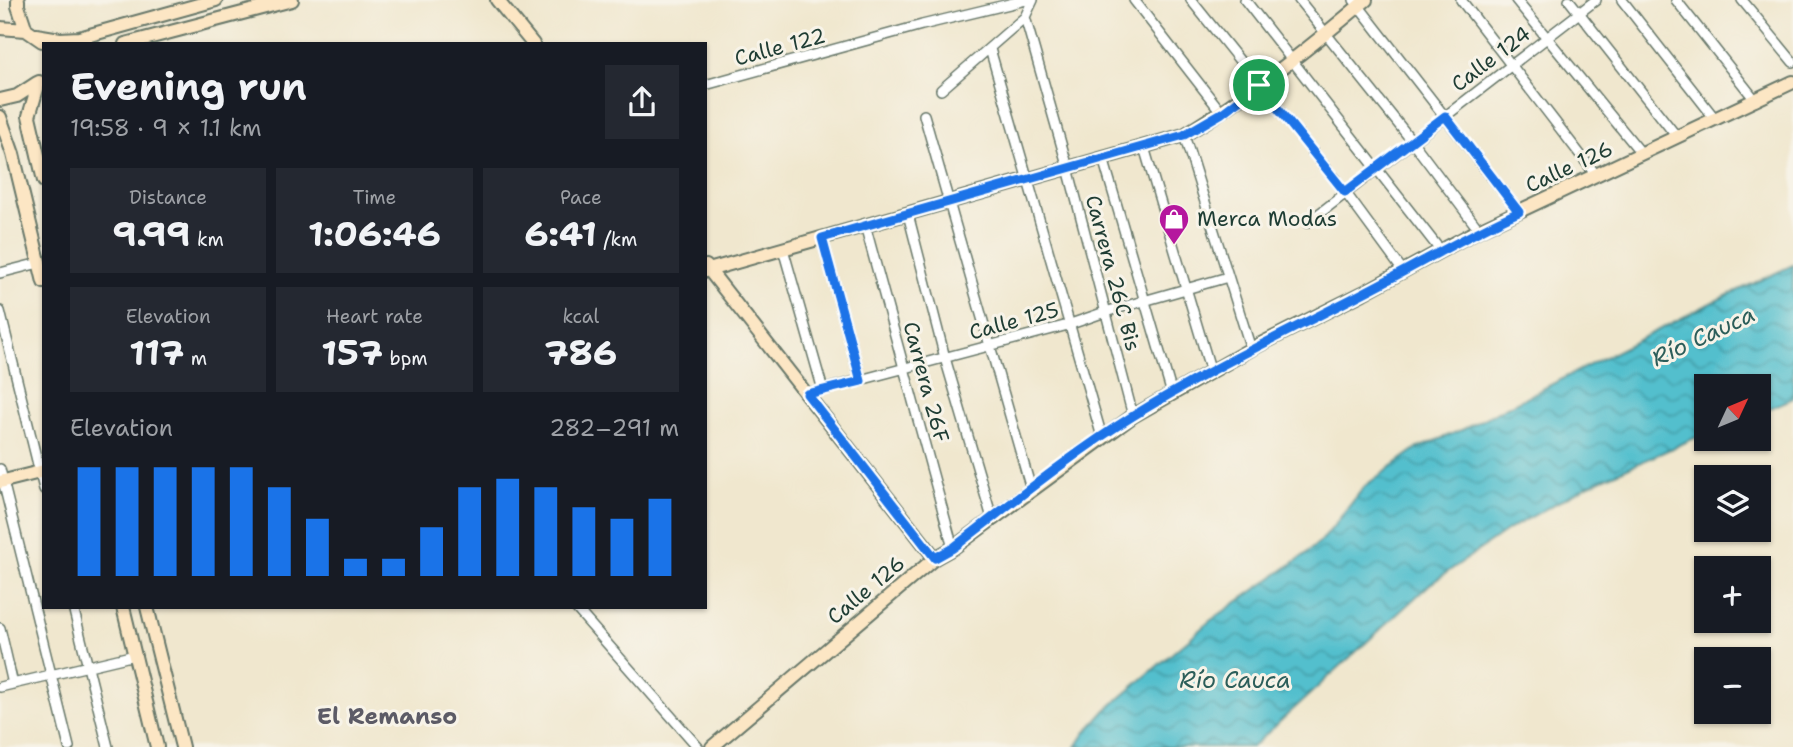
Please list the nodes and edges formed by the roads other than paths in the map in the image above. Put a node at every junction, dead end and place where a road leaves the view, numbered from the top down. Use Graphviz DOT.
graph roads {
  1 [pos="18,0"];
  2 [pos="216,0"];
  3 [pos="292,0"];
  4 [pos="497,0"];
  5 [pos="1026,0"];
  6 [pos="1033,0"];
  7 [pos="1135,0"];
  8 [pos="1191,0"];
  9 [pos="1245,0"];
  10 [pos="1299,0"];
  11 [pos="1461,0"];
  12 [pos="1516,0"];
  13 [pos="1569,0"];
  14 [pos="1596,0"];
  15 [pos="1622,0"];
  16 [pos="1676,0"];
  17 [pos="1742,0"];
  18 [pos="1359,2"];
  19 [pos="1579,13"];
  20 [pos="1025,17"];
  21 [pos="0,28"];
  22 [pos="1325,34"];
  23 [pos="36,36"];
  24 [pos="1547,39"];
  25 [pos="133,42"];
  26 [pos="531,42"];
  27 [pos="990,49"];
  28 [pos="1293,61"];
  29 [pos="1793,62"];
  30 [pos="1513,65"];
  31 [pos="41,79"];
  32 [pos="1793,82"];
  33 [pos="707,84"];
  34 [pos="1259,85"];
  35 [pos="941,90"];
  36 [pos="0,100"];
  37 [pos="1756,101"];
  38 [pos="1222,113"];
  39 [pos="924,115"];
  40 [pos="1445,116"];
  41 [pos="0,117"];
  42 [pos="1716,120"];
  43 [pos="1184,135"];
  44 [pos="1677,137"];
  45 [pos="1412,141"];
  46 [pos="1144,146"];
  47 [pos="1642,154"];
  48 [pos="1103,158"];
  49 [pos="1068,168"];
  50 [pos="1377,168"];
  51 [pos="42,172"];
  52 [pos="1596,175"];
  53 [pos="1028,179"];
  54 [pos="1345,192"];
  55 [pos="949,202"];
  56 [pos="1519,212"];
  57 [pos="908,214"];
  58 [pos="1307,223"];
  59 [pos="865,225"];
  60 [pos="1479,230"];
  61 [pos="822,238"];
  62 [pos="783,249"];
  63 [pos="1440,250"];
  64 [pos="39,263"];
  65 [pos="707,268"];
  66 [pos="707,269"];
  67 [pos="1404,271"];
  68 [pos="0,273"];
  69 [pos="42,274"];
  70 [pos="1228,277"];
  71 [pos="1186,289"];
  72 [pos="1145,300"];
  73 [pos="0,311"];
  74 [pos="1105,312"];
  75 [pos="1068,325"];
  76 [pos="990,345"];
  77 [pos="1251,349"];
  78 [pos="945,358"];
  79 [pos="905,369"];
  80 [pos="1211,372"];
  81 [pos="861,381"];
  82 [pos="823,390"];
  83 [pos="807,394"];
  84 [pos="1172,394"];
  85 [pos="1133,416"];
  86 [pos="1102,437"];
  87 [pos="42,472"];
  88 [pos="1,477"];
  89 [pos="1031,489"];
  90 [pos="992,518"];
  91 [pos="953,548"];
  92 [pos="935,558"];
  93 [pos="74,609"];
  94 [pos="124,609"];
  95 [pos="148,609"];
  96 [pos="577,609"];
  97 [pos="0,628"];
  98 [pos="135,655"];
  99 [pos="88,666"];
  100 [pos="52,675"];
  101 [pos="13,684"];
  102 [pos="0,687"];
  103 [pos="69,747"];
  104 [pos="108,747"];
  105 [pos="157,747"];
  106 [pos="182,747"];
  107 [pos="698,747"];
  108 [pos="712,747"];
  1 -- 23 [label="street"];
  2 -- 23 [label="street"];
  3 -- 25 [label="street"];
  4 -- 26 [label="street"];
  5 -- 33 [label="street, Calle 122"];
  6 -- 20 [label="street"];
  7 -- 38 [label="street"];
  8 -- 34 [label="street"];
  9 -- 28 [label="street"];
  10 -- 22 [label="street"];
  11 -- 30 [label="street"];
  12 -- 24 [label="street"];
  13 -- 19 [label="street"];
  14 -- 19 [label="street, Calle 124"];
  15 -- 42 [label="street"];
  16 -- 37 [label="street"];
  17 -- 29 [label="street"];
  18 -- 22 [label="street"];
  18 -- 40 [label="street"];
  19 -- 24 [label="street, Calle 124"];
  19 -- 44 [label="street"];
  20 -- 27 [label="street"];
  20 -- 49 [label="street, Carrera 26C Bis"];
  21 -- 23 [label="street"];
  22 -- 28 [label="street"];
  22 -- 45 [label="street"];
  24 -- 30 [label="street, Calle 124"];
  24 -- 47 [label="street"];
  27 -- 35 [label="street"];
  27 -- 53 [label="street"];
  28 -- 34 [label="street"];
  28 -- 50 [label="street"];
  30 -- 40 [label="street, Calle 124"];
  30 -- 52 [label="street"];
  31 -- 36 [label="street"];
  31 -- 51 [label="street"];
  32 -- 37 [label="street, Calle 126"];
  34 -- 38 [label="street"];
  34 -- 54 [label="street"];
  37 -- 42 [label="street, Calle 126"];
  38 -- 43 [label="street"];
  39 -- 55 [label="street"];
  40 -- 45 [label="street, Calle 124"];
  40 -- 56 [label="street"];
  41 -- 64 [label="street"];
  42 -- 44 [label="street, Calle 126"];
  43 -- 46 [label="street"];
  43 -- 70 [label="street"];
  44 -- 47 [label="street, Calle 126"];
  45 -- 50 [label="street, Calle 124"];
  45 -- 60 [label="street"];
  46 -- 48 [label="street"];
  46 -- 71 [label="street"];
  47 -- 52 [label="street, Calle 126"];
  48 -- 49 [label="street"];
  48 -- 72 [label="street"];
  49 -- 53 [label="street"];
  49 -- 74 [label="street, Carrera 26C Bis"];
  50 -- 54 [label="street, Calle 124"];
  50 -- 63 [label="street"];
  52 -- 56 [label="street, Calle 126"];
  53 -- 55 [label="street"];
  53 -- 75 [label="street"];
  54 -- 58 [label="street, Calle 124"];
  54 -- 67 [label="street"];
  55 -- 57 [label="street"];
  55 -- 76 [label="street"];
  56 -- 60 [label="street, Calle 126"];
  57 -- 59 [label="street"];
  57 -- 78 [label="street"];
  59 -- 61 [label="street"];
  59 -- 79 [label="street, Carrera 26F"];
  60 -- 63 [label="street, Calle 126"];
  61 -- 62 [label="street"];
  61 -- 81 [label="street"];
  62 -- 65 [label="street"];
  62 -- 82 [label="street"];
  63 -- 67 [label="street, Calle 126"];
  64 -- 68 [label="street"];
  64 -- 69 [label="street"];
  66 -- 83 [label="street"];
  67 -- 77 [label="street, Calle 126"];
  70 -- 71 [label="street, Calle 125"];
  70 -- 77 [label="street"];
  71 -- 72 [label="street, Calle 125"];
  71 -- 80 [label="street"];
  72 -- 74 [label="street, Calle 125"];
  72 -- 84 [label="street"];
  73 -- 87 [label="street"];
  74 -- 75 [label="street, Calle 125"];
  74 -- 85 [label="street, Carrera 26C Bis"];
  75 -- 76 [label="street, Calle 125"];
  75 -- 86 [label="street"];
  76 -- 78 [label="street, Calle 125"];
  76 -- 89 [label="street"];
  77 -- 80 [label="street, Calle 126"];
  78 -- 79 [label="street, Calle 125"];
  78 -- 90 [label="street"];
  79 -- 81 [label="street, Calle 125"];
  79 -- 91 [label="street, Carrera 26F"];
  80 -- 84 [label="street, Calle 126"];
  81 -- 82 [label="street, Calle 125"];
  82 -- 83 [label="street, Calle 125"];
  83 -- 92 [label="street"];
  84 -- 85 [label="street, Calle 126"];
  85 -- 86 [label="street, Calle 126"];
  86 -- 89 [label="street, Calle 126"];
  87 -- 88 [label="street"];
  88 -- 100 [label="street"];
  89 -- 90 [label="street, Calle 126"];
  90 -- 91 [label="street, Calle 126"];
  91 -- 92 [label="street, Calle 126"];
  92 -- 108 [label="street, Calle 126"];
  93 -- 99 [label="street"];
  94 -- 98 [label="street"];
  95 -- 106 [label="street"];
  96 -- 107 [label="street"];
  97 -- 101 [label="street"];
  98 -- 99 [label="street"];
  98 -- 105 [label="street"];
  99 -- 100 [label="street"];
  99 -- 104 [label="street"];
  100 -- 101 [label="street"];
  100 -- 103 [label="street"];
  101 -- 102 [label="street"];
}
